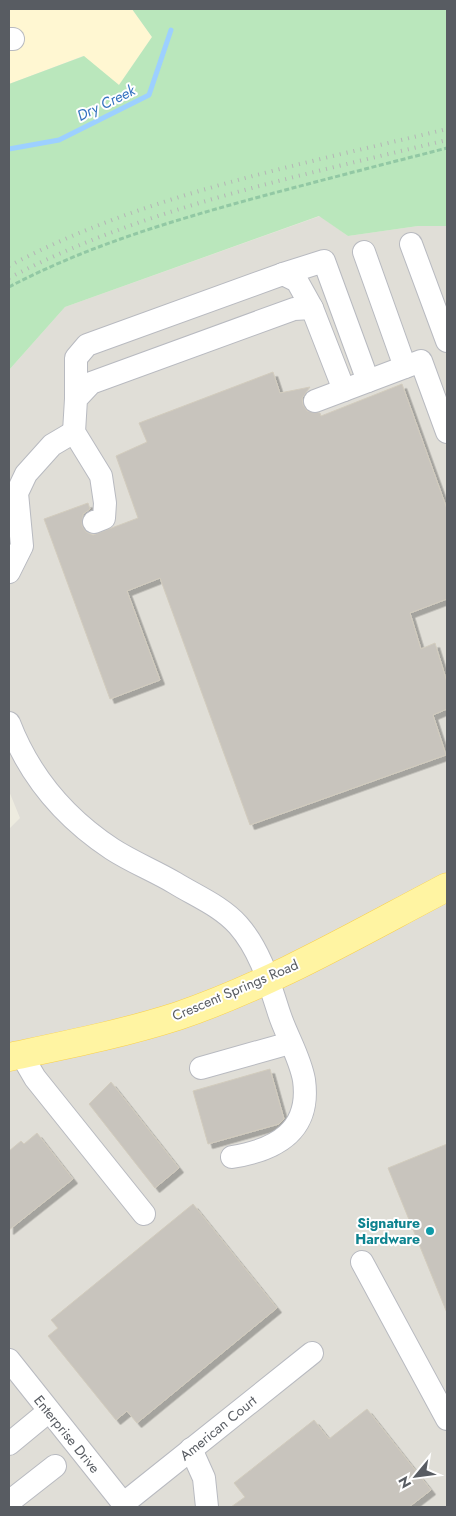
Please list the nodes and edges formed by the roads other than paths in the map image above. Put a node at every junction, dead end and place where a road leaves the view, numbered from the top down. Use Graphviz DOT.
graph roads {
  1 [pos="411,244"];
  2 [pos="364,252"];
  3 [pos="283,274"];
  4 [pos="312,308"];
  5 [pos="447,340"];
  6 [pos="447,352"];
  7 [pos="413,364"];
  8 [pos="368,381"];
  9 [pos="344,390"];
  10 [pos="76,398"];
  11 [pos="315,401"];
  12 [pos="74,432"];
  13 [pos="447,432"];
  14 [pos="94,522"];
  15 [pos="9,572"];
  16 [pos="9,723"];
  17 [pos="447,887"];
  18 [pos="269,979"];
  19 [pos="290,1043"];
  20 [pos="15,1056"];
  21 [pos="201,1068"];
  22 [pos="232,1157"];
  23 [pos="144,1214"];
  24 [pos="362,1262"];
  25 [pos="312,1352"];
  26 [pos="9,1360"];
  27 [pos="49,1411"];
  28 [pos="447,1419"];
  29 [pos="9,1444"];
  30 [pos="191,1449"];
  31 [pos="55,1466"];
  32 [pos="9,1502"];
  33 [pos="125,1505"];
  34 [pos="207,1507"];
  1 -- 5 [label="street"];
  2 -- 7 [label="street"];
  3 -- 4 [label="street"];
  3 -- 8 [label="street"];
  3 -- 10 [label="street"];
  4 -- 9 [label="street"];
  4 -- 10 [label="street"];
  6 -- 7 [label="street"];
  7 -- 8 [label="street"];
  7 -- 13 [label="street"];
  8 -- 9 [label="street"];
  9 -- 11 [label="street"];
  10 -- 12 [label="street"];
  12 -- 14 [label="street"];
  12 -- 15 [label="street"];
  16 -- 18 [label="street"];
  17 -- 18 [label="main road, Crescent Springs Road"];
  18 -- 19 [label="street"];
  18 -- 20 [label="main road, Crescent Springs Road"];
  19 -- 21 [label="street"];
  19 -- 22 [label="street"];
  20 -- 23 [label="street"];
  24 -- 28 [label="street"];
  25 -- 30 [label="street, American Court"];
  26 -- 27 [label="street, Enterprise Drive"];
  27 -- 29 [label="street"];
  27 -- 33 [label="street, Enterprise Drive"];
  30 -- 33 [label="street, American Court"];
  30 -- 34 [label="street"];
  31 -- 32 [label="street"];
}
